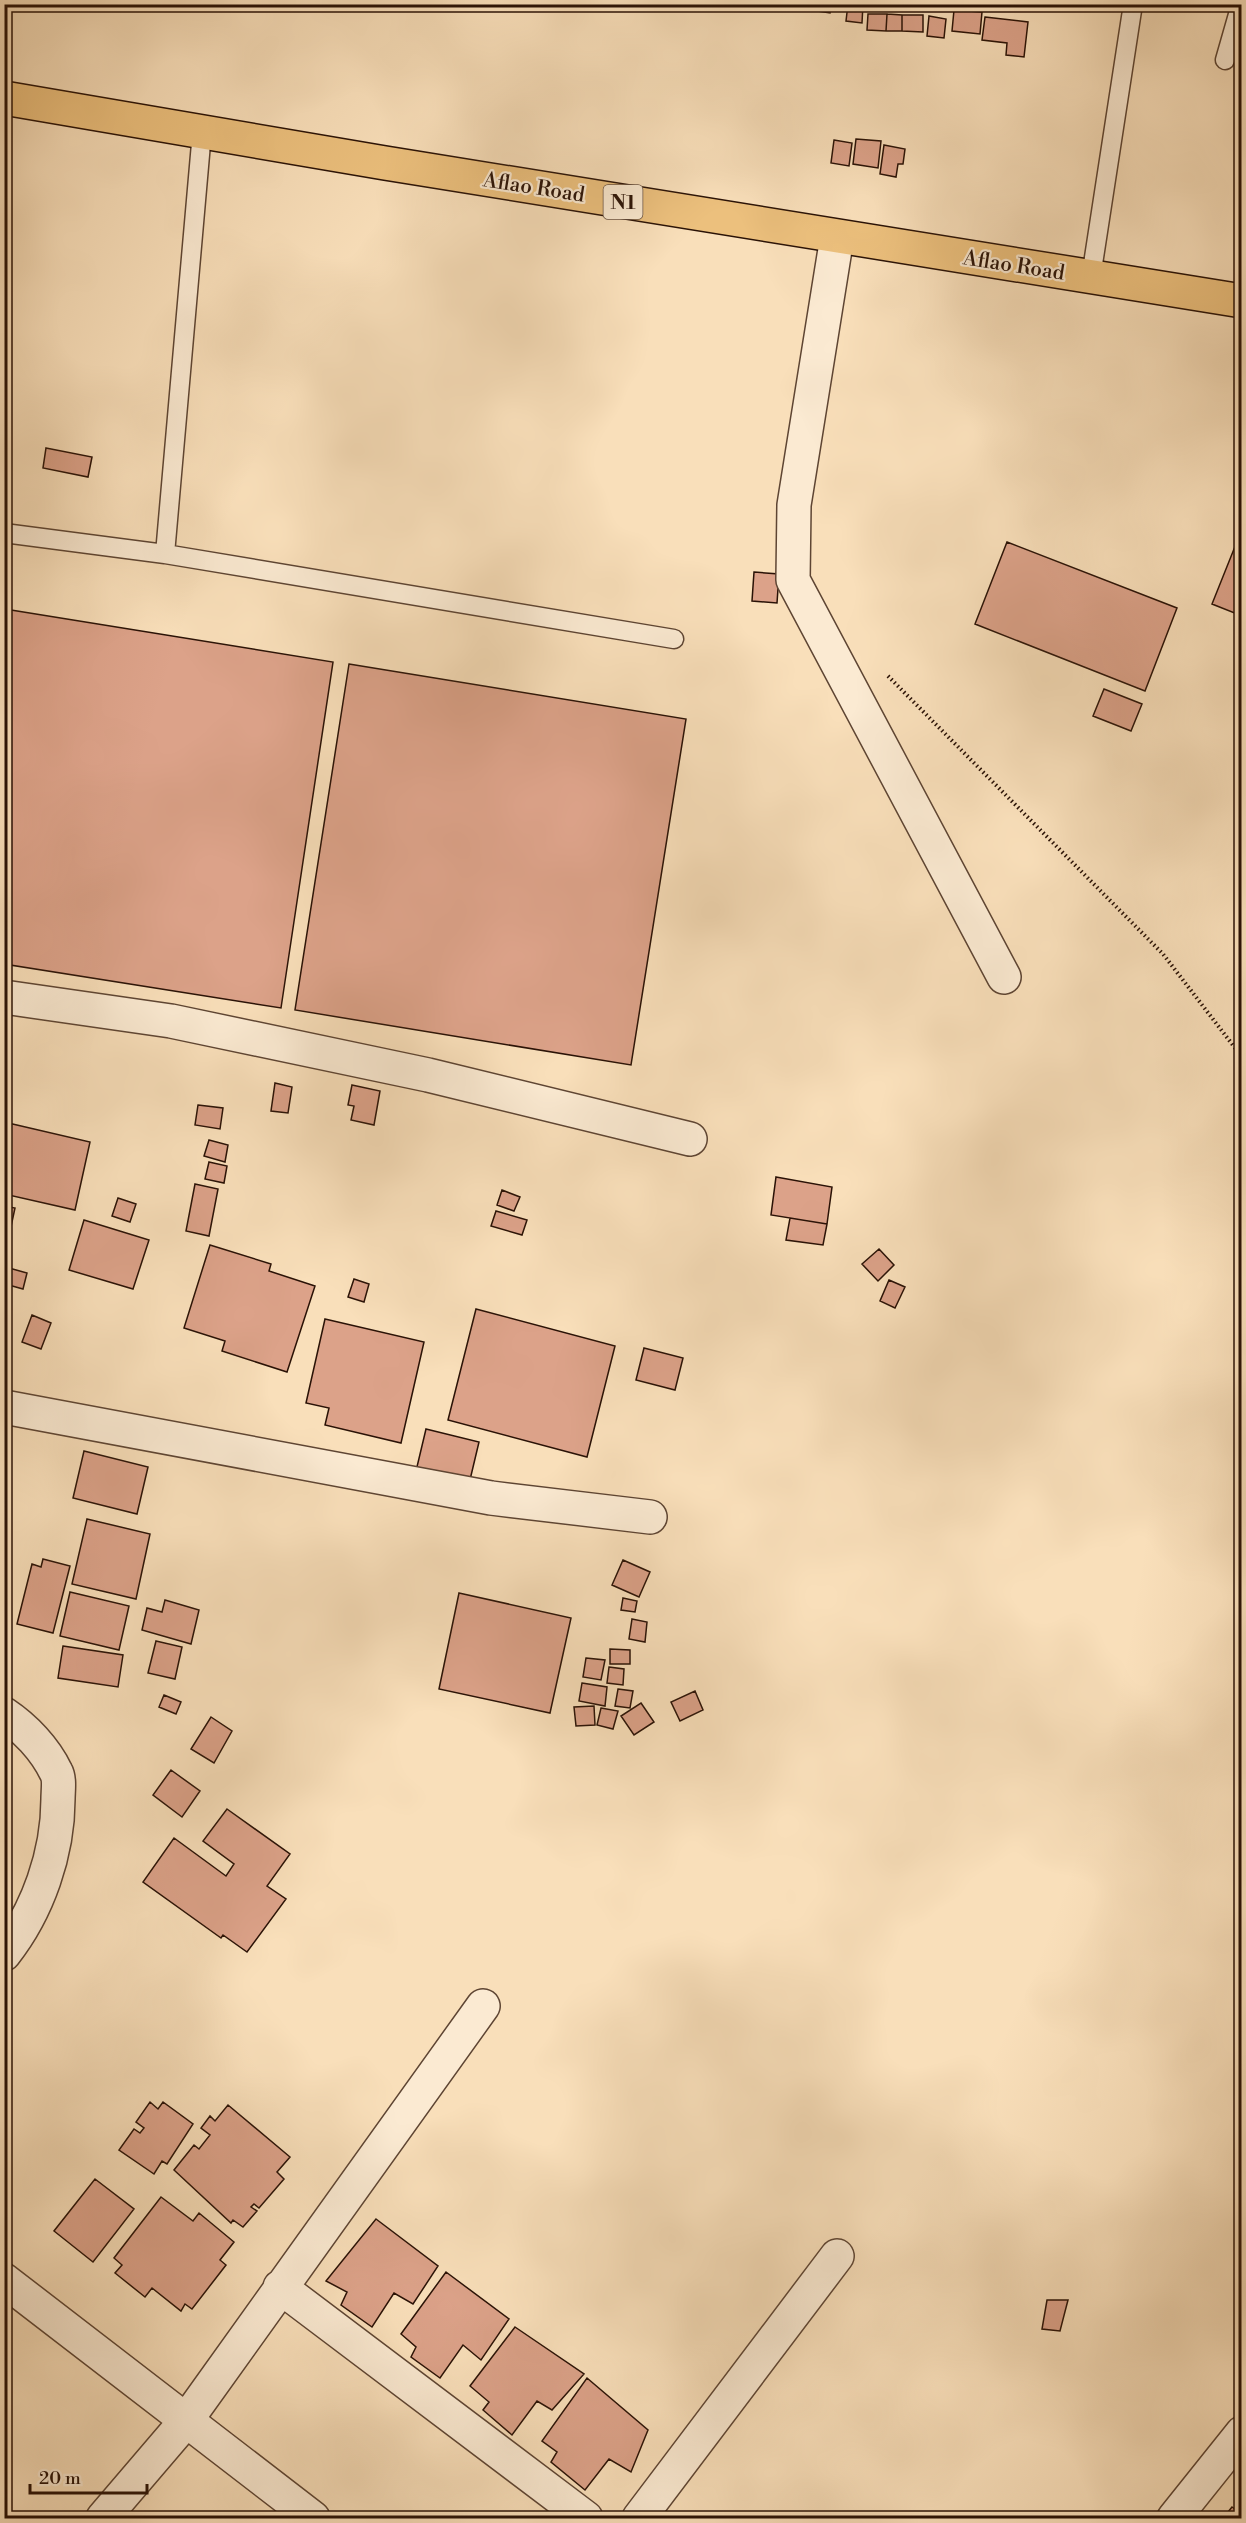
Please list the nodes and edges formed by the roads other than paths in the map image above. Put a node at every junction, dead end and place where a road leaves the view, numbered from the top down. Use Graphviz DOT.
graph roads {
  1 [pos="1133,4"];
  2 [pos="1241,4"];
  3 [pos="1225,60"];
  4 [pos="4,98"];
  5 [pos="202,132"];
  6 [pos="837,237"];
  7 [pos="1091,277"];
  8 [pos="1242,301"];
  9 [pos="4,533"];
  10 [pos="165,554"];
  11 [pos="674,639"];
  12 [pos="1004,977"];
  13 [pos="4,997"];
  14 [pos="690,1139"];
  15 [pos="4,1407"];
  16 [pos="650,1517"];
  17 [pos="4,1714"];
  18 [pos="4,1954"];
  19 [pos="483,2006"];
  20 [pos="837,2256"];
  21 [pos="4,2280"];
  22 [pos="280,2287"];
  23 [pos="184,2422"];
  24 [pos="1242,2433"];
  25 [pos="103,2518"];
  26 [pos="313,2518"];
  27 [pos="586,2518"];
  28 [pos="639,2518"];
  29 [pos="1174,2518"];
  1 -- 7 [label="lane"];
  2 -- 3 [label="lane"];
  4 -- 5 [label="highway, Aflao Road / N1"];
  5 -- 6 [label="highway, Aflao Road / N1"];
  5 -- 10 [label="lane"];
  6 -- 7 [label="highway, Aflao Road / N1"];
  6 -- 12 [label="street"];
  7 -- 8 [label="highway, Aflao Road / N1"];
  9 -- 10 [label="lane"];
  10 -- 11 [label="lane"];
  13 -- 14 [label="street"];
  15 -- 16 [label="street"];
  17 -- 18 [label="street"];
  19 -- 22 [label="street"];
  20 -- 28 [label="street"];
  21 -- 23 [label="street"];
  22 -- 23 [label="street"];
  22 -- 27 [label="street"];
  23 -- 25 [label="street"];
  23 -- 26 [label="street"];
  24 -- 29 [label="street"];
}
